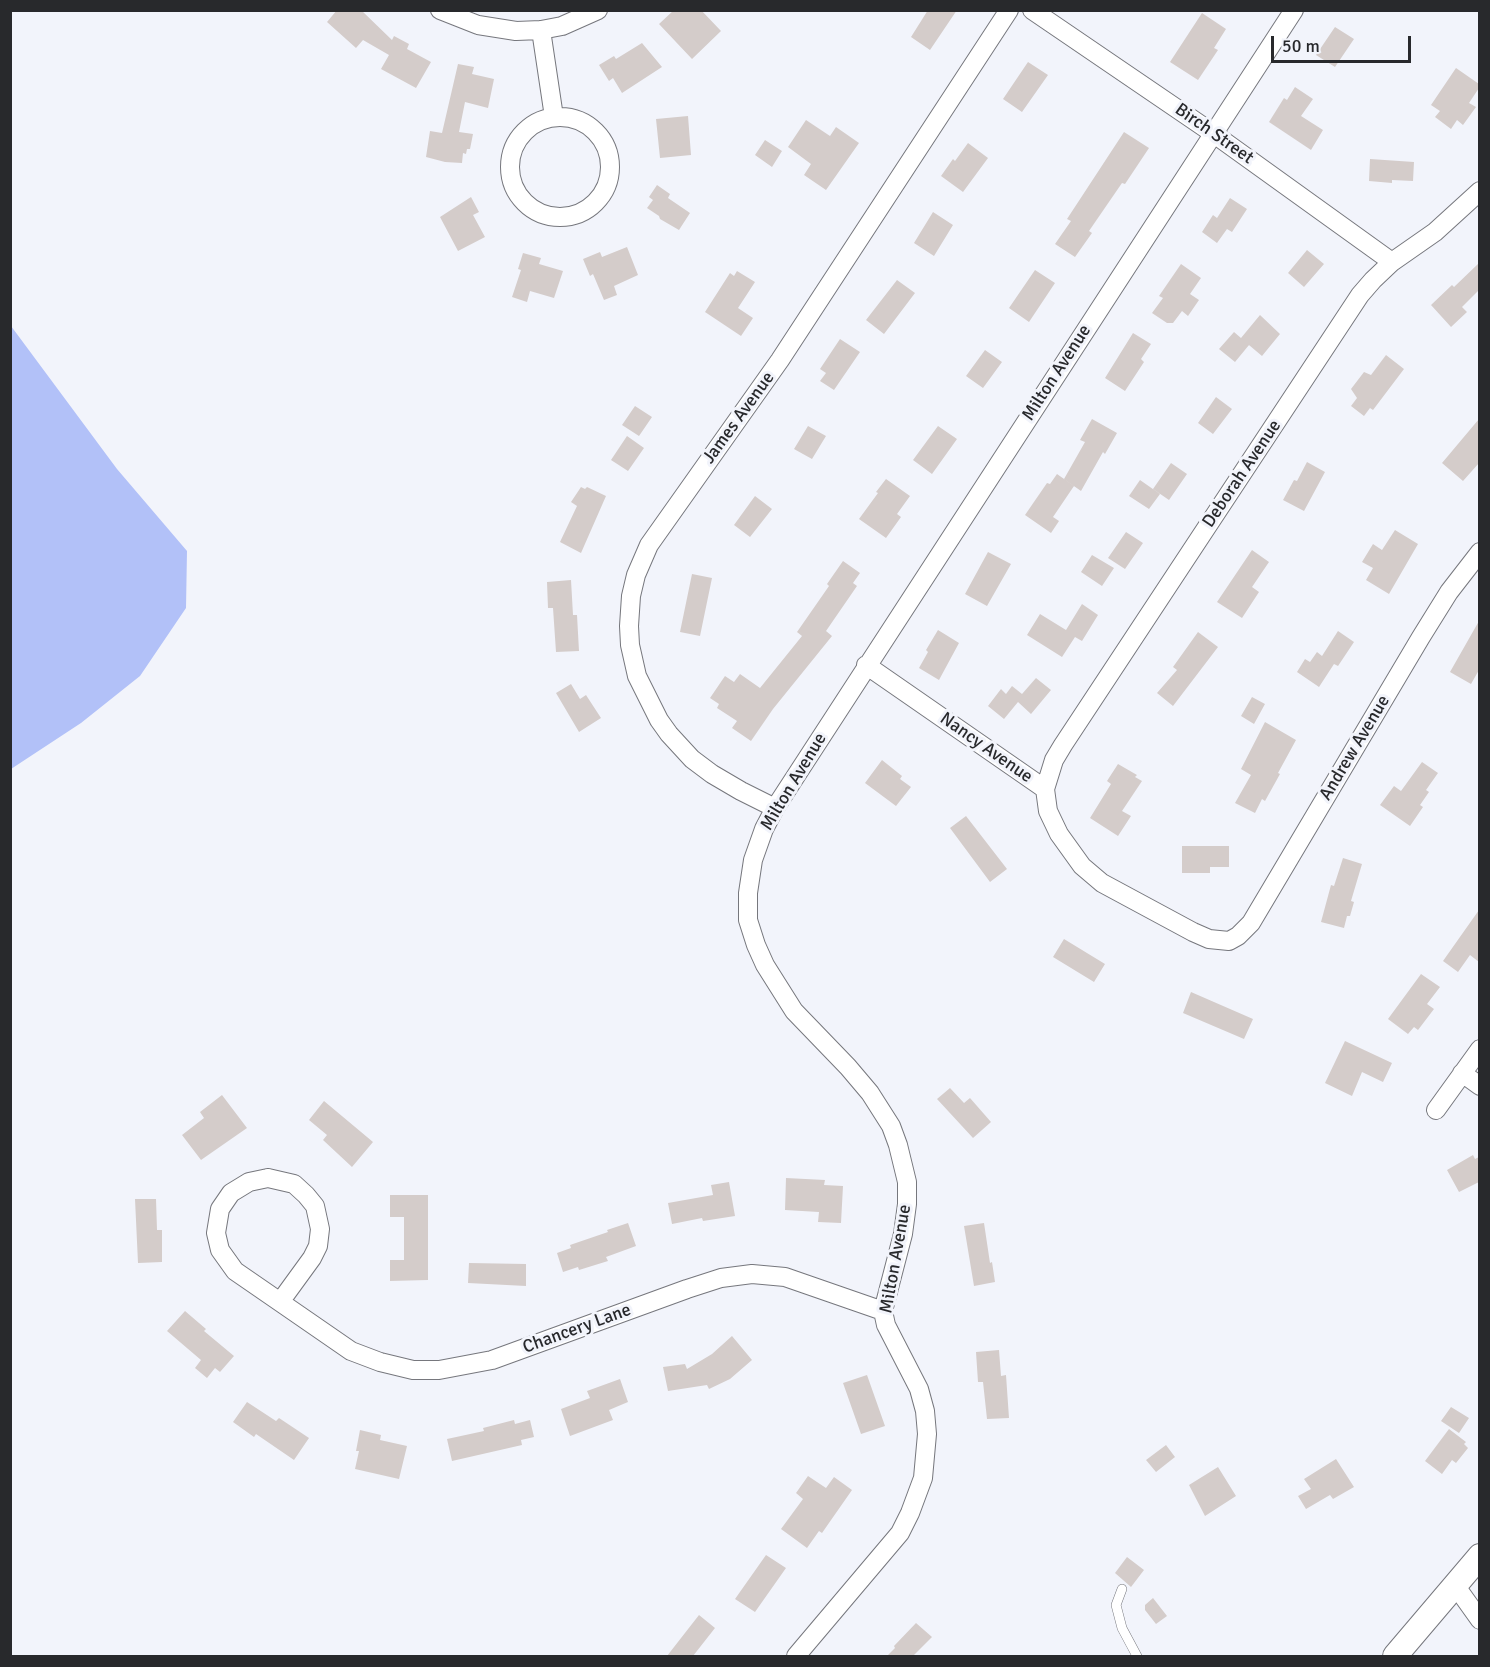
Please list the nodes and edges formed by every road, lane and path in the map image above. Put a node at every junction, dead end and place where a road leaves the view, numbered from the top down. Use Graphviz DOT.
graph roads {
  1 [pos="440,10"];
  2 [pos="598,10"];
  3 [pos="1009,10"];
  4 [pos="1032,10"];
  5 [pos="1294,10"];
  6 [pos="541,30"];
  7 [pos="554,117"];
  8 [pos="1214,134"];
  9 [pos="1479,191"];
  10 [pos="1392,262"];
  11 [pos="1479,552"];
  12 [pos="866,664"];
  13 [pos="1045,789"];
  14 [pos="775,808"];
  15 [pos="1229,941"];
  16 [pos="1479,1049"];
  17 [pos="1462,1073"];
  18 [pos="1479,1086"];
  19 [pos="1436,1110"];
  20 [pos="280,1302"];
  21 [pos="883,1311"];
  22 [pos="1479,1556"];
  23 [pos="1455,1585"];
  24 [pos="1122,1589"];
  25 [pos="1479,1620"];
  26 [pos="796,1656"];
  27 [pos="1137,1656"];
  28 [pos="1395,1656"];
  1 -- 6 [label="street"];
  2 -- 6 [label="street"];
  3 -- 14 [label="street, James Avenue"];
  4 -- 8 [label="street, Birch Street"];
  5 -- 8 [label="street, Milton Avenue"];
  6 -- 7 [label="street"];
  7 -- 7 [label="street"];
  8 -- 10 [label="street, Birch Street"];
  8 -- 12 [label="street, Milton Avenue"];
  9 -- 10 [label="street, Deborah Avenue"];
  10 -- 13 [label="street, Deborah Avenue"];
  11 -- 15 [label="street, Andrew Avenue"];
  12 -- 13 [label="street, Nancy Avenue"];
  12 -- 14 [label="street, Milton Avenue"];
  13 -- 15 [label="street, Nancy Avenue"];
  14 -- 21 [label="street, Milton Avenue"];
  16 -- 17 [label="street"];
  17 -- 18 [label="street"];
  17 -- 19 [label="street"];
  20 -- 20 [label="street, Chancery Lane"];
  20 -- 21 [label="street, Chancery Lane"];
  21 -- 26 [label="street, Milton Avenue"];
  22 -- 23 [label="street"];
  23 -- 25 [label="street"];
  23 -- 28 [label="street"];
  24 -- 27 [label="lane"];
}
